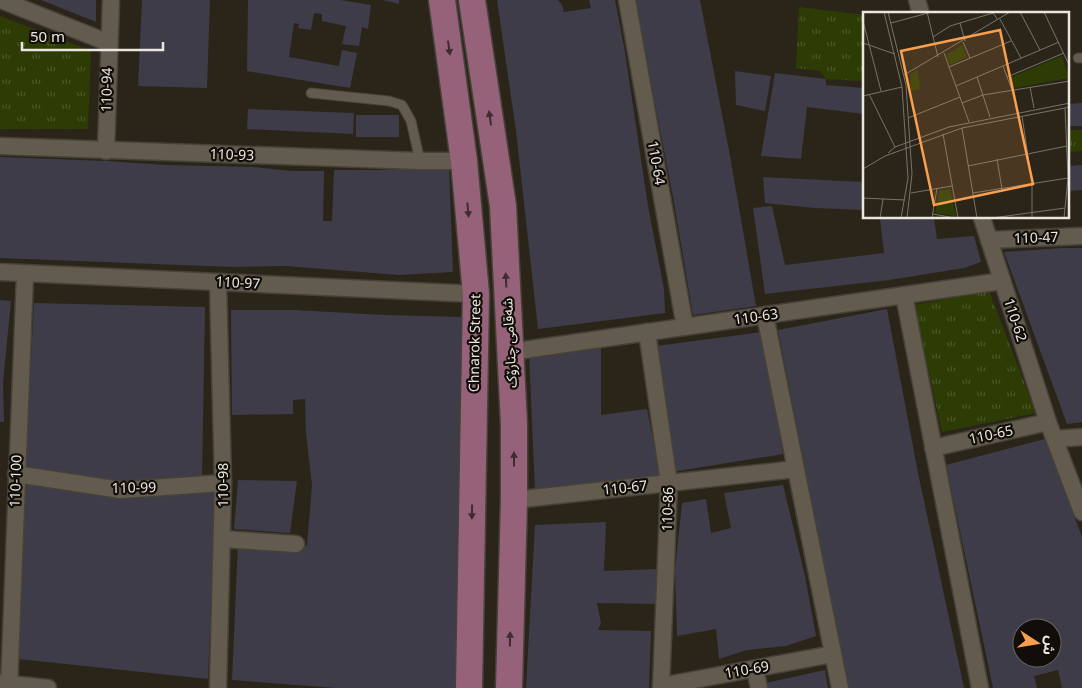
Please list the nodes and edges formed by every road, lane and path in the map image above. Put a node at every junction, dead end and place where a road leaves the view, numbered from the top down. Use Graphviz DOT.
graph roads {
  1 [pos="1,0"];
  2 [pos="111,0"];
  3 [pos="442,0"];
  4 [pos="472,0"];
  5 [pos="628,0"];
  6 [pos="109,43"];
  7 [pos="311,93"];
  8 [pos="0,146"];
  9 [pos="106,151"];
  10 [pos="420,161"];
  11 [pos="464,161"];
  12 [pos="982,219"];
  13 [pos="1082,236"];
  14 [pos="989,240"];
  15 [pos="0,272"];
  16 [pos="25,274"];
  17 [pos="1002,281"];
  18 [pos="218,283"];
  19 [pos="476,294"];
  20 [pos="904,295"];
  21 [pos="765,315"];
  22 [pos="686,327"];
  23 [pos="647,332"];
  24 [pos="510,352"];
  25 [pos="1048,422"];
  26 [pos="1082,437"];
  27 [pos="1055,439"];
  28 [pos="933,448"];
  29 [pos="796,469"];
  30 [pos="16,474"];
  31 [pos="223,483"];
  32 [pos="669,483"];
  33 [pos="514,500"];
  34 [pos="1082,512"];
  35 [pos="222,539"];
  36 [pos="296,544"];
  37 [pos="833,654"];
  38 [pos="755,669"];
  39 [pos="6,685"];
  40 [pos="661,687"];
  41 [pos="48,688"];
  42 [pos="218,688"];
  43 [pos="469,688"];
  44 [pos="509,688"];
  45 [pos="759,688"];
  46 [pos="840,688"];
  47 [pos="980,688"];
  1 -- 6 [label="street"];
  2 -- 6 [label="street, 110-94"];
  3 -- 11 [label="main road, Chnarok Street, one-way"];
  24 -- 4 [label="main road, شەقامی چنارۆک, one-way"];
  5 -- 22 [label="street, 110-64"];
  6 -- 9 [label="street, 110-94"];
  7 -- 10 [label="lane"];
  8 -- 9 [label="street, 110-93"];
  9 -- 10 [label="street, 110-93"];
  10 -- 11 [label="street, 110-93"];
  11 -- 19 [label="main road, Chnarok Street, one-way"];
  12 -- 14 [label="street, 110-62"];
  13 -- 14 [label="street, 110-47"];
  14 -- 17 [label="street, 110-62"];
  15 -- 16 [label="street, 110-97"];
  16 -- 18 [label="street, 110-97"];
  16 -- 30 [label="street, 110-100"];
  17 -- 20 [label="street, 110-63"];
  17 -- 25 [label="street, 110-62"];
  18 -- 19 [label="street, 110-97"];
  18 -- 31 [label="street, 110-98"];
  19 -- 43 [label="main road, Chnarok Street, one-way"];
  20 -- 21 [label="street, 110-63"];
  20 -- 28 [label="street"];
  21 -- 22 [label="street, 110-63"];
  21 -- 29 [label="street"];
  22 -- 23 [label="street, 110-63"];
  23 -- 24 [label="street, 110-63"];
  23 -- 32 [label="street, 110-86"];
  33 -- 24 [label="main road, شەقامی چنارۆک, one-way"];
  25 -- 27 [label="street, 110-62"];
  25 -- 28 [label="street, 110-65"];
  26 -- 27 [label="street"];
  27 -- 34 [label="street, 110-62"];
  28 -- 47 [label="street"];
  29 -- 32 [label="street, 110-67"];
  29 -- 37 [label="street"];
  30 -- 31 [label="street, 110-99"];
  30 -- 39 [label="street, 110-100"];
  31 -- 35 [label="street, 110-98"];
  32 -- 33 [label="street, 110-67"];
  32 -- 40 [label="street, 110-86"];
  44 -- 33 [label="main road, شەقامی چنارۆک, one-way"];
  35 -- 36 [label="street"];
  35 -- 42 [label="street, 110-98"];
  37 -- 38 [label="street, 110-69"];
  37 -- 46 [label="street"];
  38 -- 40 [label="street, 110-69"];
  38 -- 45 [label="street"];
  39 -- 41 [label="street"];
}
